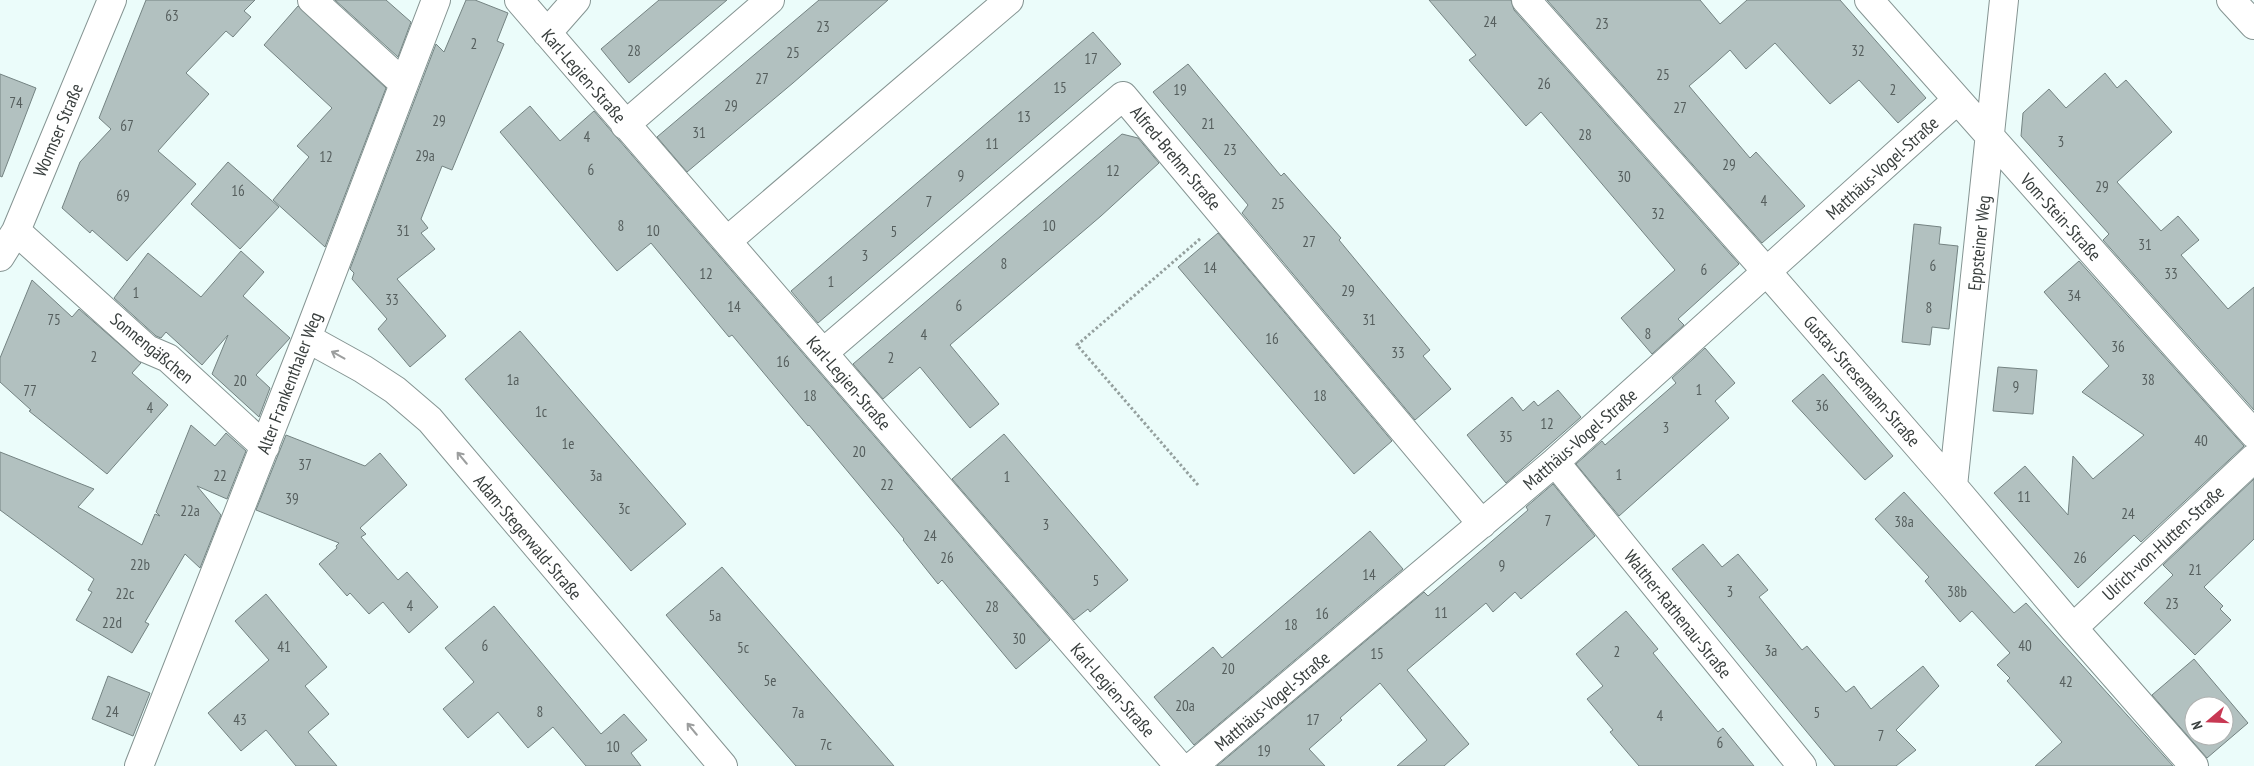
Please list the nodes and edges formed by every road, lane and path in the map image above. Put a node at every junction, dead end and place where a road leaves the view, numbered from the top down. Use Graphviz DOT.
graph roads {
  1 [pos="112,0"];
  2 [pos="312,0"];
  3 [pos="436,0"];
  4 [pos="519,0"];
  5 [pos="576,0"];
  6 [pos="770,0"];
  7 [pos="1009,0"];
  8 [pos="1526,0"];
  9 [pos="1869,0"];
  10 [pos="2004,0"];
  11 [pos="2231,0"];
  12 [pos="2254,25"];
  13 [pos="547,33"];
  14 [pos="403,83"];
  15 [pos="1957,100"];
  16 [pos="625,125"];
  17 [pos="1990,137"];
  18 [pos="1226,217"];
  19 [pos="16,230"];
  20 [pos="727,242"];
  21 [pos="0,257"];
  22 [pos="1767,272"];
  23 [pos="307,338"];
  24 [pos="822,353"];
  25 [pos="2254,434"];
  26 [pos="265,447"];
  27 [pos="2254,458"];
  28 [pos="1555,462"];
  29 [pos="1198,485"];
  30 [pos="1954,486"];
  31 [pos="1482,524"];
  32 [pos="2073,628"];
  33 [pos="139,766"];
  34 [pos="723,766"];
  35 [pos="1179,766"];
  36 [pos="1193,766"];
  37 [pos="1802,766"];
  38 [pos="2194,766"];
  1 -- 19 [label="street, Wormser Straße"];
  2 -- 14 [label="street"];
  3 -- 14 [label="street, Alter Frankenthaler Weg"];
  4 -- 13 [label="street, Karl-Legien-Straße"];
  5 -- 13 [label="street"];
  6 -- 16 [label="street"];
  7 -- 20 [label="street"];
  8 -- 22 [label="street, Gustav-Stresemann-Straße"];
  9 -- 15 [label="street, Vom-Stein-Straße"];
  10 -- 17 [label="street, Eppsteiner Weg"];
  11 -- 12 [label="street"];
  13 -- 16 [label="street, Karl-Legien-Straße"];
  14 -- 23 [label="street, Alter Frankenthaler Weg"];
  15 -- 17 [label="street, Vom-Stein-Straße"];
  15 -- 22 [label="street, Matthäus-Vogel-Straße"];
  16 -- 20 [label="street, Karl-Legien-Straße"];
  17 -- 25 [label="street, Vom-Stein-Straße"];
  17 -- 30 [label="street, Eppsteiner Weg"];
  18 -- 24 [label="street, Alfred-Brehm-Straße"];
  18 -- 29 [label="path"];
  18 -- 31 [label="street, Alfred-Brehm-Straße"];
  19 -- 21 [label="street, Wormser Straße"];
  19 -- 26 [label="street, Sonnengäßchen"];
  20 -- 24 [label="street, Karl-Legien-Straße"];
  22 -- 28 [label="street, Matthäus-Vogel-Straße"];
  22 -- 30 [label="street, Gustav-Stresemann-Straße"];
  23 -- 26 [label="street, Alter Frankenthaler Weg"];
  34 -- 23 [label="street, Adam-Stegerwald-Straße, one-way"];
  24 -- 35 [label="street, Karl-Legien-Straße"];
  26 -- 33 [label="street, Alter Frankenthaler Weg"];
  27 -- 32 [label="street, Ulrich-von-Hutten-Straße"];
  28 -- 31 [label="street, Matthäus-Vogel-Straße"];
  28 -- 37 [label="street, Walther-Rathenau-Straße"];
  30 -- 32 [label="street, Gustav-Stresemann-Straße"];
  31 -- 36 [label="street, Matthäus-Vogel-Straße"];
  32 -- 38 [label="street, Gustav-Stresemann-Straße"];
}
